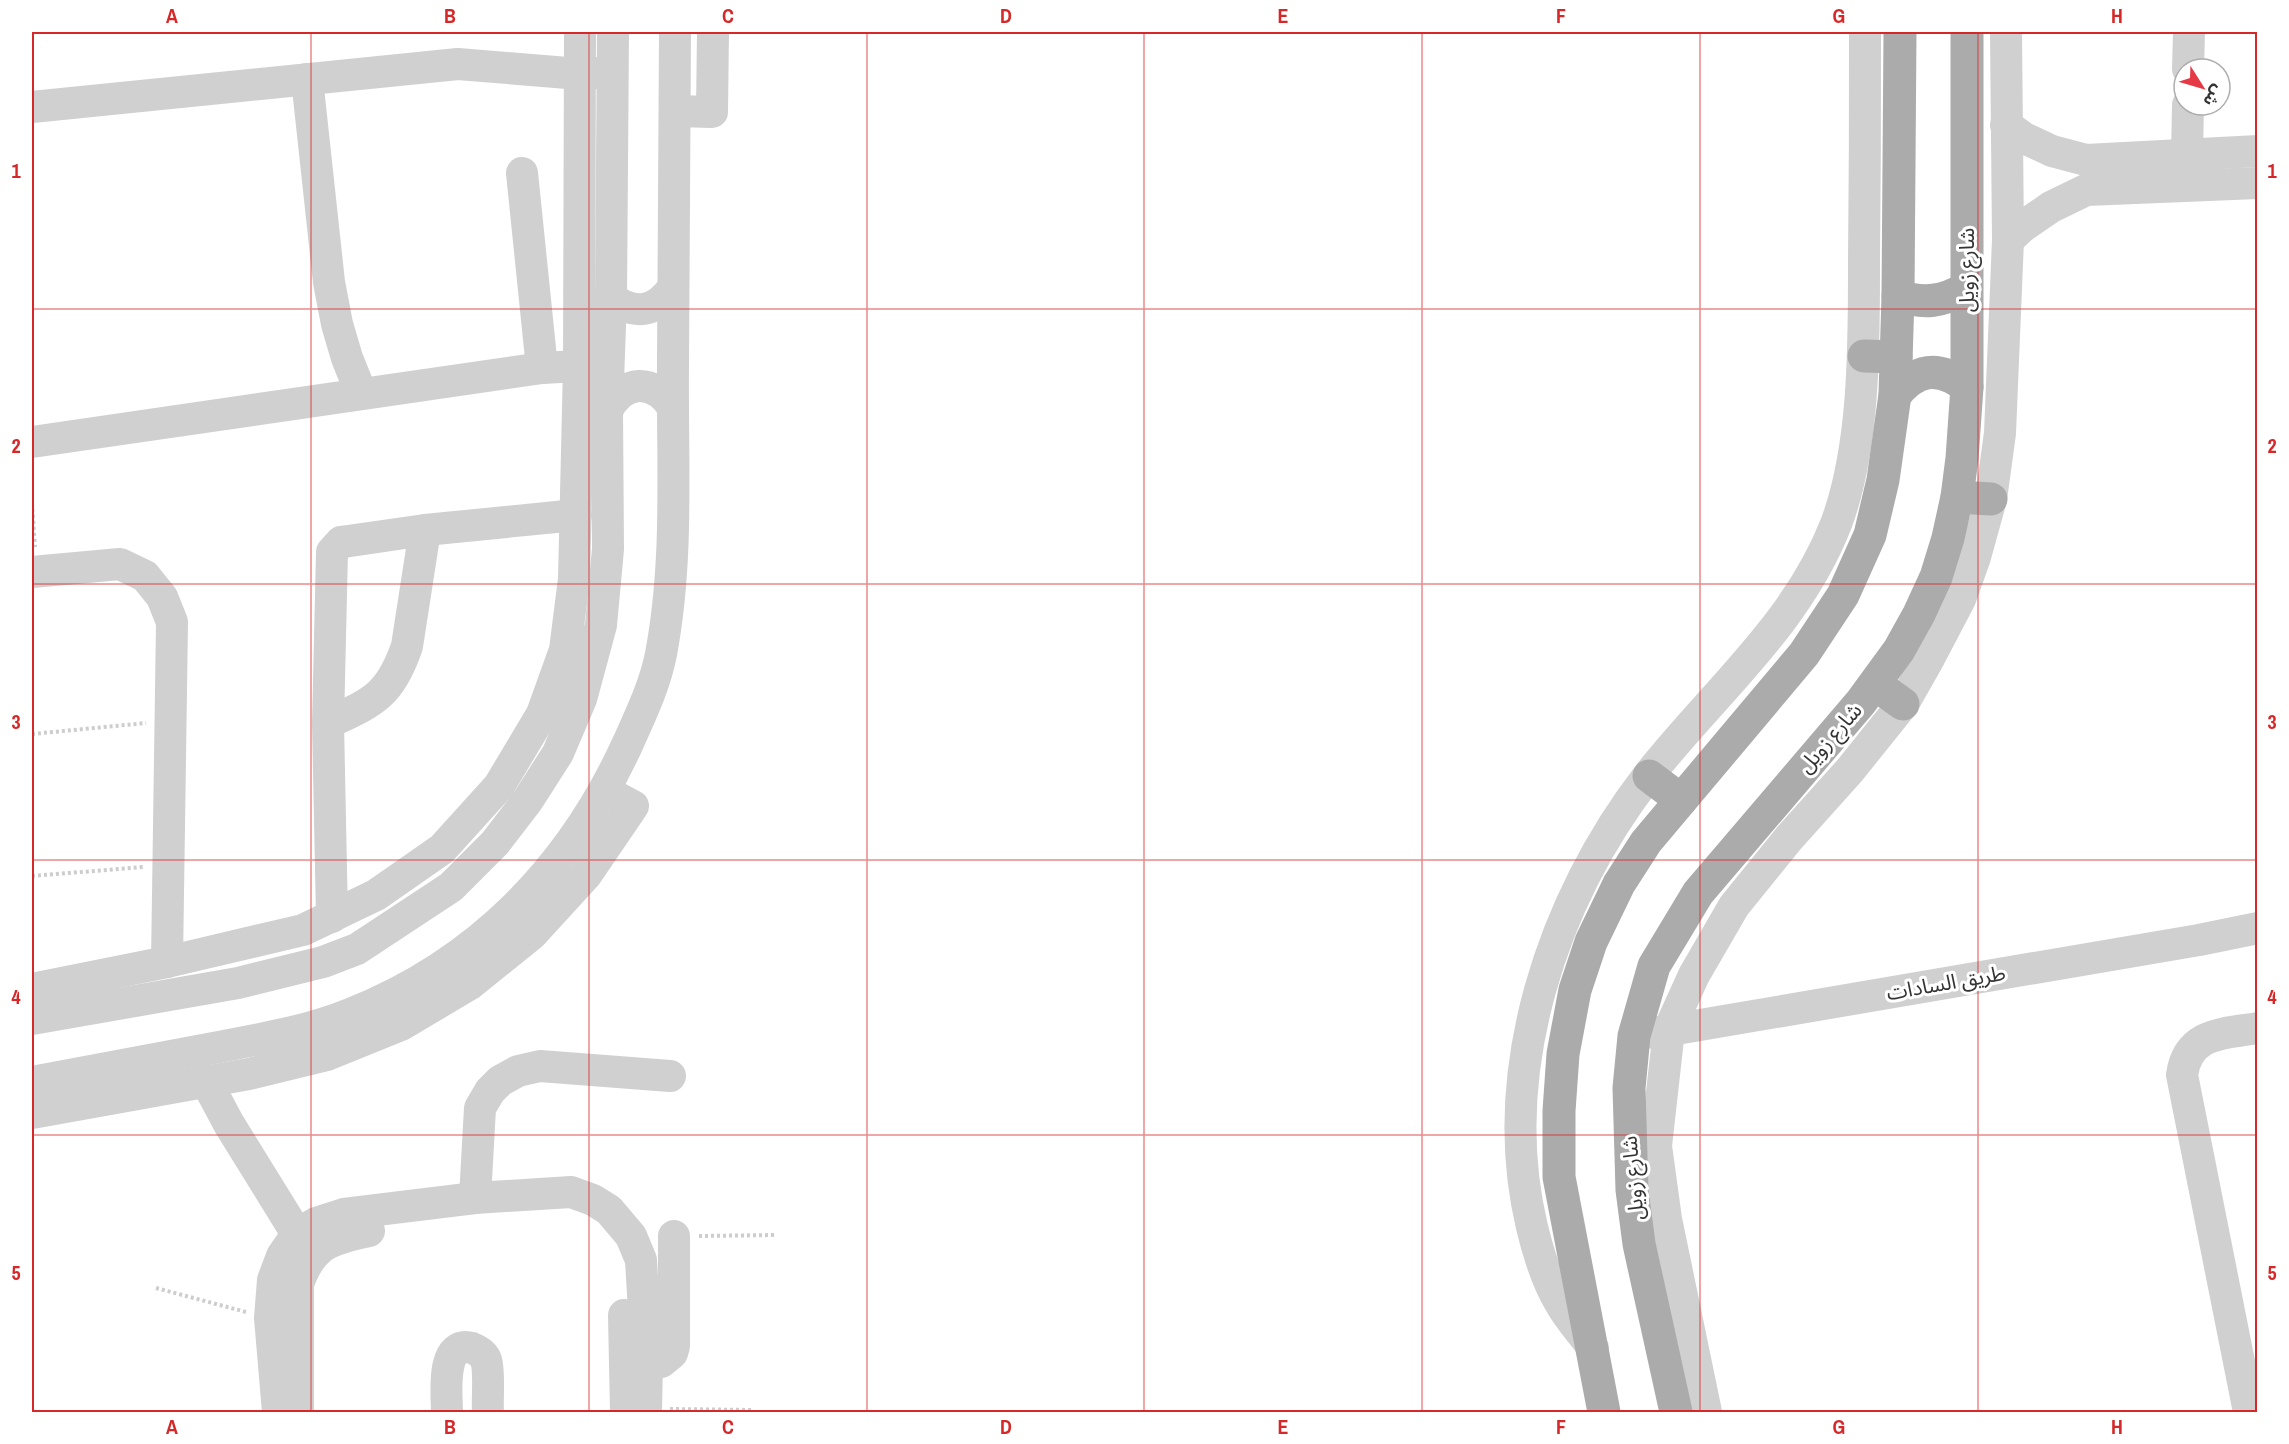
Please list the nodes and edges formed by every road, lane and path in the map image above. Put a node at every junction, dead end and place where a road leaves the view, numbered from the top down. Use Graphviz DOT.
graph roads {
  1 [pos="580,32"];
  2 [pos="613,32"];
  3 [pos="675,32"];
  4 [pos="713,32"];
  5 [pos="1865,32"];
  6 [pos="1900,32"];
  7 [pos="1967,32"];
  8 [pos="2006,32"];
  9 [pos="2189,32"];
  10 [pos="2188,57"];
  11 [pos="613,72"];
  12 [pos="580,74"];
  13 [pos="307,79"];
  14 [pos="32,107"];
  15 [pos="675,111"];
  16 [pos="2188,117"];
  17 [pos="2006,125"];
  18 [pos="2258,151"];
  19 [pos="2187,155"];
  20 [pos="522,173"];
  21 [pos="2086,175"];
  22 [pos="2258,183"];
  23 [pos="2008,240"];
  24 [pos="673,288"];
  25 [pos="1966,288"];
  26 [pos="1898,296"];
  27 [pos="612,297"];
  28 [pos="1864,356"];
  29 [pos="1896,357"];
  30 [pos="579,366"];
  31 [pos="542,368"];
  32 [pos="1967,387"];
  33 [pos="362,393"];
  34 [pos="1894,395"];
  35 [pos="673,407"];
  36 [pos="607,410"];
  37 [pos="32,442"];
  38 [pos="1957,497"];
  39 [pos="1991,499"];
  40 [pos="32,503"];
  41 [pos="576,515"];
  42 [pos="425,530"];
  43 [pos="34,572"];
  44 [pos="1875,684"];
  45 [pos="1903,704"];
  46 [pos="170,721"];
  47 [pos="328,723"];
  48 [pos="32,734"];
  49 [pos="1649,776"];
  50 [pos="605,791"];
  51 [pos="1681,800"];
  52 [pos="168,865"];
  53 [pos="32,876"];
  54 [pos="332,917"];
  55 [pos="2258,928"];
  56 [pos="167,962"];
  57 [pos="32,989"];
  58 [pos="32,1019"];
  59 [pos="2258,1028"];
  60 [pos="1669,1030"];
  61 [pos="1634,1036"];
  62 [pos="670,1076"];
  63 [pos="32,1082"];
  64 [pos="206,1082"];
  65 [pos="32,1113"];
  66 [pos="475,1198"];
  67 [pos="508,1205"];
  68 [pos="437,1213"];
  69 [pos="314,1233"];
  70 [pos="776,1235"];
  71 [pos="674,1236"];
  72 [pos="156,1288"];
  73 [pos="284,1317"];
  74 [pos="1593,1348"];
  75 [pos="635,1363"];
  76 [pos="754,1410"];
  77 [pos="639,1411"];
  78 [pos="278,1413"];
  79 [pos="298,1413"];
  80 [pos="447,1413"];
  81 [pos="488,1413"];
  82 [pos="1604,1413"];
  83 [pos="1676,1413"];
  84 [pos="1706,1413"];
  85 [pos="2248,1413"];
  1 -- 12 [label="street"];
  2 -- 11 [label="street"];
  3 -- 15 [label="street"];
  4 -- 15 [label="street"];
  5 -- 28 [label="street"];
  6 -- 26 [label="main road"];
  7 -- 25 [label="main road, شارع زويل"];
  8 -- 17 [label="street"];
  9 -- 10 [label="street"];
  11 -- 12 [label="street"];
  11 -- 27 [label="street"];
  12 -- 13 [label="street"];
  12 -- 30 [label="street"];
  13 -- 14 [label="street"];
  13 -- 33 [label="street"];
  15 -- 24 [label="street"];
  16 -- 19 [label="street"];
  17 -- 21 [label="street"];
  17 -- 23 [label="street"];
  18 -- 19 [label="street"];
  19 -- 21 [label="street"];
  20 -- 31 [label="street"];
  21 -- 22 [label="street"];
  21 -- 23 [label="street"];
  23 -- 39 [label="street"];
  24 -- 27 [label="street"];
  24 -- 35 [label="street"];
  25 -- 26 [label="main road"];
  25 -- 32 [label="main road, شارع زويل"];
  26 -- 29 [label="main road"];
  27 -- 36 [label="street"];
  28 -- 29 [label="main road"];
  28 -- 49 [label="street"];
  29 -- 34 [label="main road"];
  30 -- 31 [label="street"];
  30 -- 41 [label="street"];
  31 -- 33 [label="street"];
  32 -- 34 [label="main road"];
  32 -- 38 [label="main road, شارع زويل"];
  33 -- 37 [label="street"];
  34 -- 51 [label="main road"];
  35 -- 36 [label="street"];
  35 -- 50 [label="street"];
  36 -- 58 [label="street"];
  38 -- 39 [label="main road"];
  38 -- 44 [label="main road, شارع زويل"];
  39 -- 45 [label="street"];
  40 -- 43 [label="path"];
  41 -- 42 [label="street"];
  41 -- 54 [label="street"];
  42 -- 47 [label="street"];
  42 -- 47 [label="street"];
  43 -- 46 [label="street"];
  44 -- 45 [label="main road"];
  44 -- 61 [label="main road, شارع زويل"];
  45 -- 60 [label="street"];
  46 -- 48 [label="path"];
  46 -- 52 [label="street"];
  47 -- 54 [label="street"];
  49 -- 51 [label="main road"];
  49 -- 74 [label="street"];
  50 -- 63 [label="street"];
  50 -- 64 [label="street"];
  51 -- 74 [label="main road"];
  52 -- 53 [label="path"];
  52 -- 56 [label="street"];
  54 -- 56 [label="street"];
  55 -- 60 [label="street, طريق السادات"];
  56 -- 57 [label="street"];
  59 -- 85 [label="street"];
  60 -- 61 [label="street, طريق السادات"];
  60 -- 84 [label="street"];
  61 -- 83 [label="main road, شارع زويل"];
  62 -- 66 [label="street"];
  64 -- 65 [label="street"];
  64 -- 69 [label="street"];
  66 -- 67 [label="street"];
  66 -- 68 [label="street"];
  67 -- 68 [label="street"];
  67 -- 75 [label="street"];
  68 -- 69 [label="street"];
  69 -- 73 [label="street"];
  70 -- 71 [label="path"];
  71 -- 75 [label="street"];
  72 -- 73 [label="path"];
  73 -- 78 [label="street"];
  73 -- 79 [label="street"];
  74 -- 82 [label="main road"];
  75 -- 77 [label="street"];
  76 -- 77 [label="path"];
  80 -- 81 [label="street"];
}
